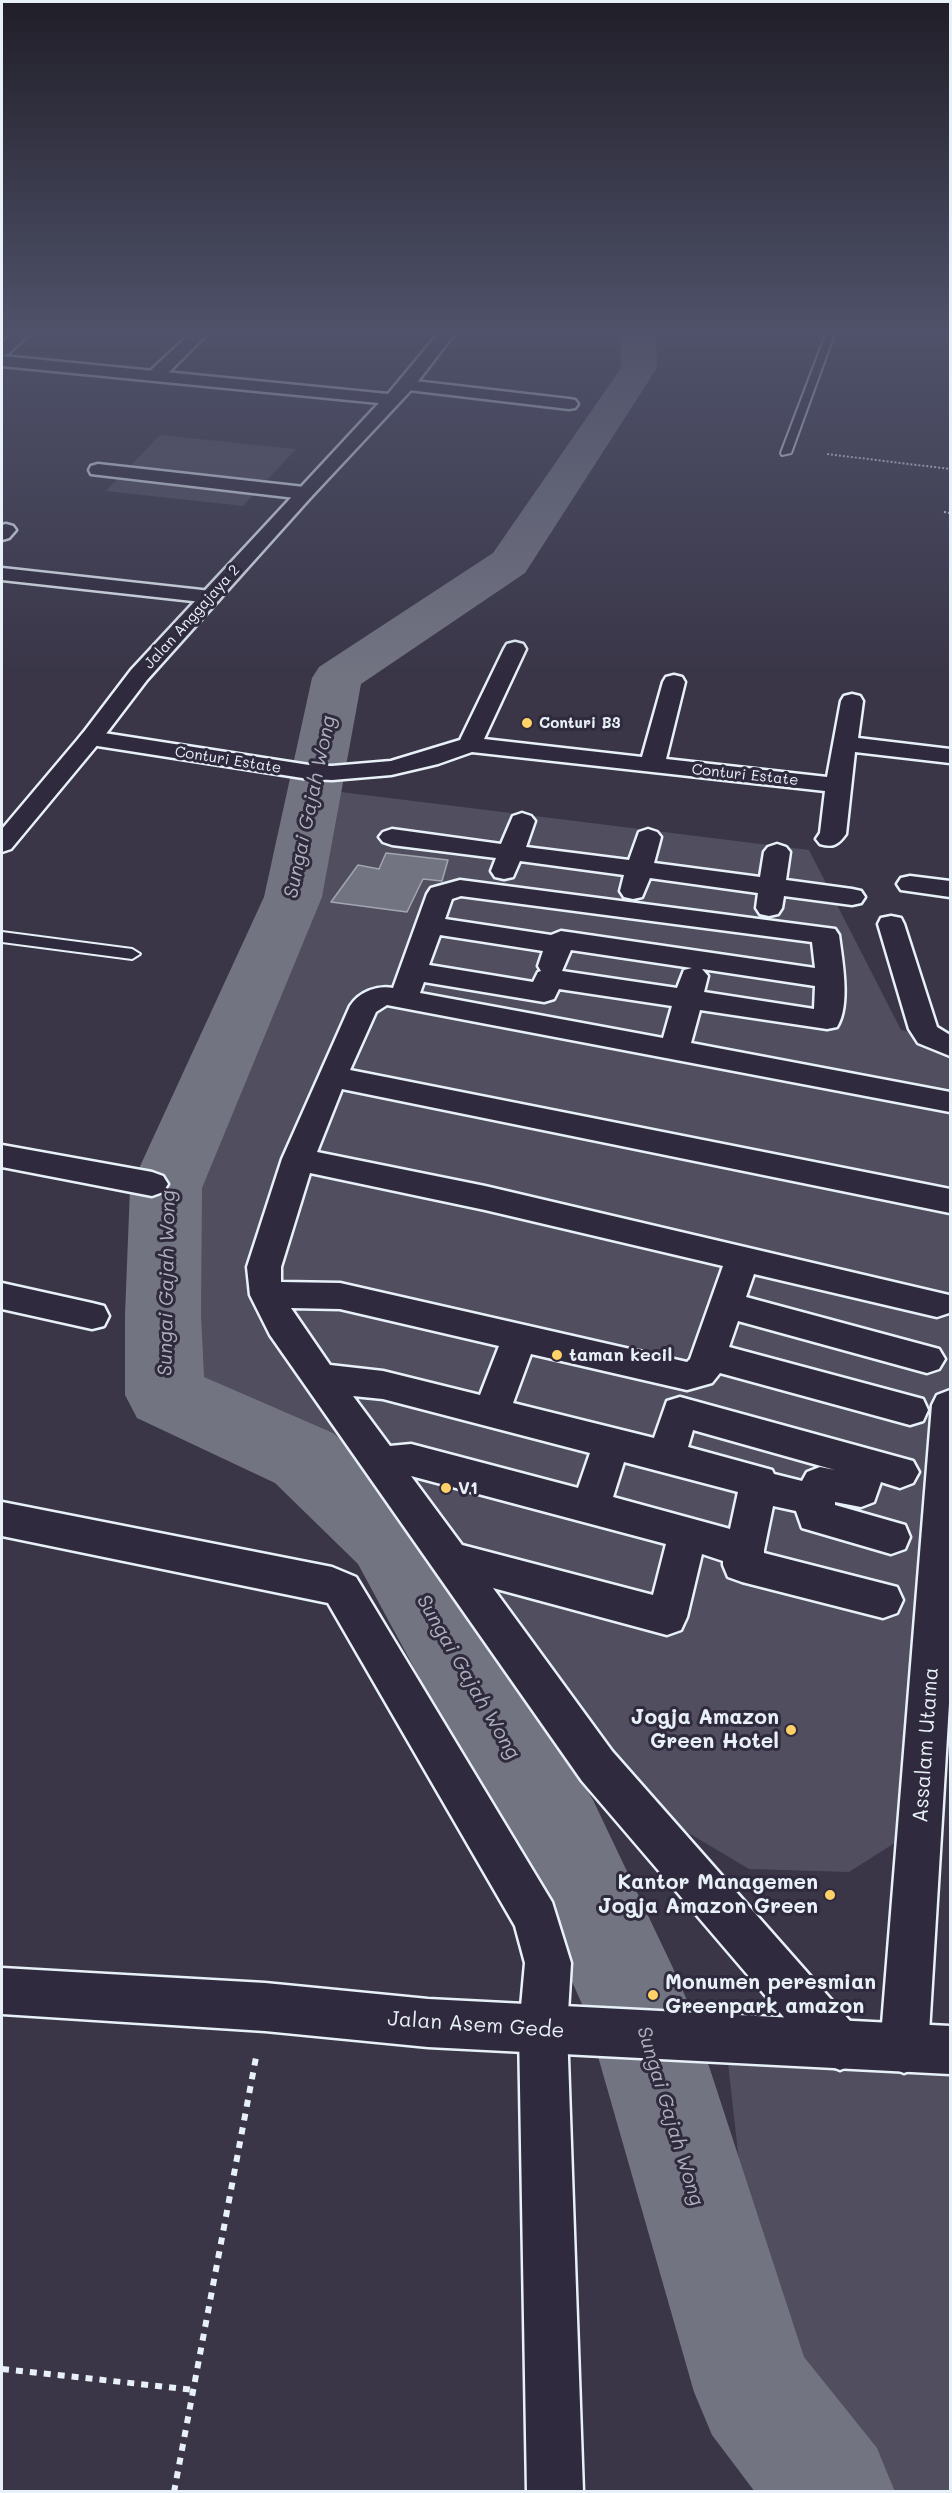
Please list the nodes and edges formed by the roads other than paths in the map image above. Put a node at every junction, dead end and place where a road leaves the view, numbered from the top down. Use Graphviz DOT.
graph roads {
  1 [pos="349,445"];
  2 [pos="789,445"];
  3 [pos="786,453"];
  4 [pos="98,470"];
  5 [pos="304,493"];
  6 [pos="2,574"];
  7 [pos="211,597"];
  8 [pos="515,649"];
  9 [pos="674,682"];
  10 [pos="852,701"];
  11 [pos="91,738"];
  12 [pos="845,744"];
  13 [pos="470,745"];
  14 [pos="951,756"];
  15 [pos="652,765"];
  16 [pos="838,785"];
  17 [pos="522,821"];
  18 [pos="392,837"];
  19 [pos="648,837"];
  20 [pos="829,839"];
  21 [pos="2,844"];
  22 [pos="510,852"];
  23 [pos="777,852"];
  24 [pos="639,870"];
  25 [pos="910,884"];
  26 [pos="771,886"];
  27 [pos="951,889"];
  28 [pos="496,893"];
  29 [pos="852,897"];
  30 [pos="571,902"];
  31 [pos="628,910"];
  32 [pos="708,920"];
  33 [pos="891,924"];
  34 [pos="431,925"];
  35 [pos="766,928"];
  36 [pos="2,937"];
  37 [pos="560,942"];
  38 [pos="132,954"];
  39 [pos="698,959"];
  40 [pos="548,978"];
  41 [pos="830,979"];
  42 [pos="408,984"];
  43 [pos="688,999"];
  44 [pos="939,1041"];
  45 [pos="675,1050"];
  46 [pos="332,1077"];
  47 [pos="951,1102"];
  48 [pos="2,1156"];
  49 [pos="298,1159"];
  50 [pos="152,1184"];
  51 [pos="951,1201"];
  52 [pos="743,1258"];
  53 [pos="267,1295"];
  54 [pos="2,1296"];
  55 [pos="937,1304"];
  56 [pos="727,1305"];
  57 [pos="92,1316"];
  58 [pos="519,1338"];
  59 [pos="927,1359"];
  60 [pos="701,1365"];
  61 [pos="320,1378"];
  62 [pos="951,1405"];
  63 [pos="910,1410"];
  64 [pos="492,1412"];
  65 [pos="680,1412"];
  66 [pos="611,1443"];
  67 [pos="666,1457"];
  68 [pos="379,1462"];
  69 [pos="864,1464"];
  70 [pos="900,1472"];
  71 [pos="758,1486"];
  72 [pos="816,1500"];
  73 [pos="591,1507"];
  74 [pos="2,1519"];
  75 [pos="688,1533"];
  76 [pos="891,1538"];
  77 [pos="745,1550"];
  78 [pos="448,1558"];
  79 [pos="883,1600"];
  80 [pos="939,1723"];
  81 [pos="2,1991"];
  82 [pos="543,2028"];
  83 [pos="840,2046"];
  84 [pos="904,2049"];
  85 [pos="951,2050"];
  86 [pos="555,2492"];
  1 -- 5 [label="street, Jalan Anggajaya 2"];
  2 -- 3 [label="lane"];
  4 -- 5 [label="street"];
  5 -- 7 [label="street, Jalan Anggajaya 2"];
  6 -- 7 [label="street"];
  7 -- 11 [label="street, Jalan Anggajaya 2"];
  8 -- 13 [label="street"];
  9 -- 15 [label="street"];
  10 -- 12 [label="street"];
  11 -- 13 [label="street, Conturi Estate"];
  11 -- 21 [label="street, Jalan Anggajaya 2"];
  12 -- 14 [label="street"];
  12 -- 16 [label="street"];
  13 -- 15 [label="street, Conturi Estate"];
  15 -- 16 [label="street, Conturi Estate"];
  16 -- 20 [label="street"];
  17 -- 22 [label="street"];
  18 -- 22 [label="street"];
  19 -- 24 [label="street"];
  22 -- 24 [label="street"];
  22 -- 28 [label="street"];
  23 -- 26 [label="street"];
  24 -- 26 [label="street"];
  24 -- 31 [label="street"];
  25 -- 27 [label="street"];
  26 -- 29 [label="street"];
  26 -- 35 [label="street"];
  28 -- 30 [label="street"];
  28 -- 34 [label="street"];
  30 -- 31 [label="street"];
  30 -- 37 [label="street"];
  31 -- 32 [label="street"];
  32 -- 35 [label="street"];
  32 -- 39 [label="street"];
  33 -- 44 [label="street"];
  34 -- 37 [label="street"];
  34 -- 42 [label="street"];
  35 -- 41 [label="street"];
  36 -- 38 [label="lane"];
  37 -- 39 [label="street"];
  37 -- 40 [label="street"];
  39 -- 41 [label="street"];
  39 -- 43 [label="street"];
  40 -- 42 [label="street"];
  40 -- 43 [label="street"];
  41 -- 43 [label="street"];
  42 -- 45 [label="street"];
  42 -- 46 [label="street"];
  43 -- 45 [label="street"];
  45 -- 47 [label="street"];
  46 -- 49 [label="street"];
  46 -- 51 [label="street"];
  48 -- 50 [label="street"];
  49 -- 52 [label="street"];
  49 -- 53 [label="street"];
  52 -- 55 [label="street"];
  52 -- 56 [label="street"];
  53 -- 58 [label="street"];
  53 -- 61 [label="street"];
  54 -- 57 [label="street"];
  56 -- 59 [label="street"];
  56 -- 60 [label="street"];
  58 -- 60 [label="street"];
  58 -- 64 [label="street"];
  60 -- 63 [label="street"];
  60 -- 65 [label="street"];
  61 -- 64 [label="street"];
  61 -- 68 [label="street"];
  62 -- 80 [label="street, Assalam Utama"];
  64 -- 66 [label="street"];
  65 -- 67 [label="street"];
  65 -- 69 [label="street"];
  66 -- 67 [label="street"];
  66 -- 73 [label="street"];
  67 -- 71 [label="street"];
  68 -- 73 [label="street"];
  68 -- 78 [label="street"];
  69 -- 70 [label="street"];
  69 -- 72 [label="street"];
  71 -- 72 [label="street"];
  71 -- 77 [label="street"];
  72 -- 76 [label="street"];
  73 -- 75 [label="street"];
  74 -- 82 [label="street"];
  75 -- 77 [label="street"];
  75 -- 78 [label="street"];
  77 -- 79 [label="street"];
  78 -- 83 [label="street"];
  80 -- 84 [label="street, Assalam Utama"];
  81 -- 82 [label="street, Jalan Asem Gede"];
  82 -- 83 [label="street, Jalan Asem Gede"];
  82 -- 86 [label="street"];
  83 -- 84 [label="street, Jalan Asem Gede"];
  84 -- 85 [label="street, Jalan Asem Gede"];
}
